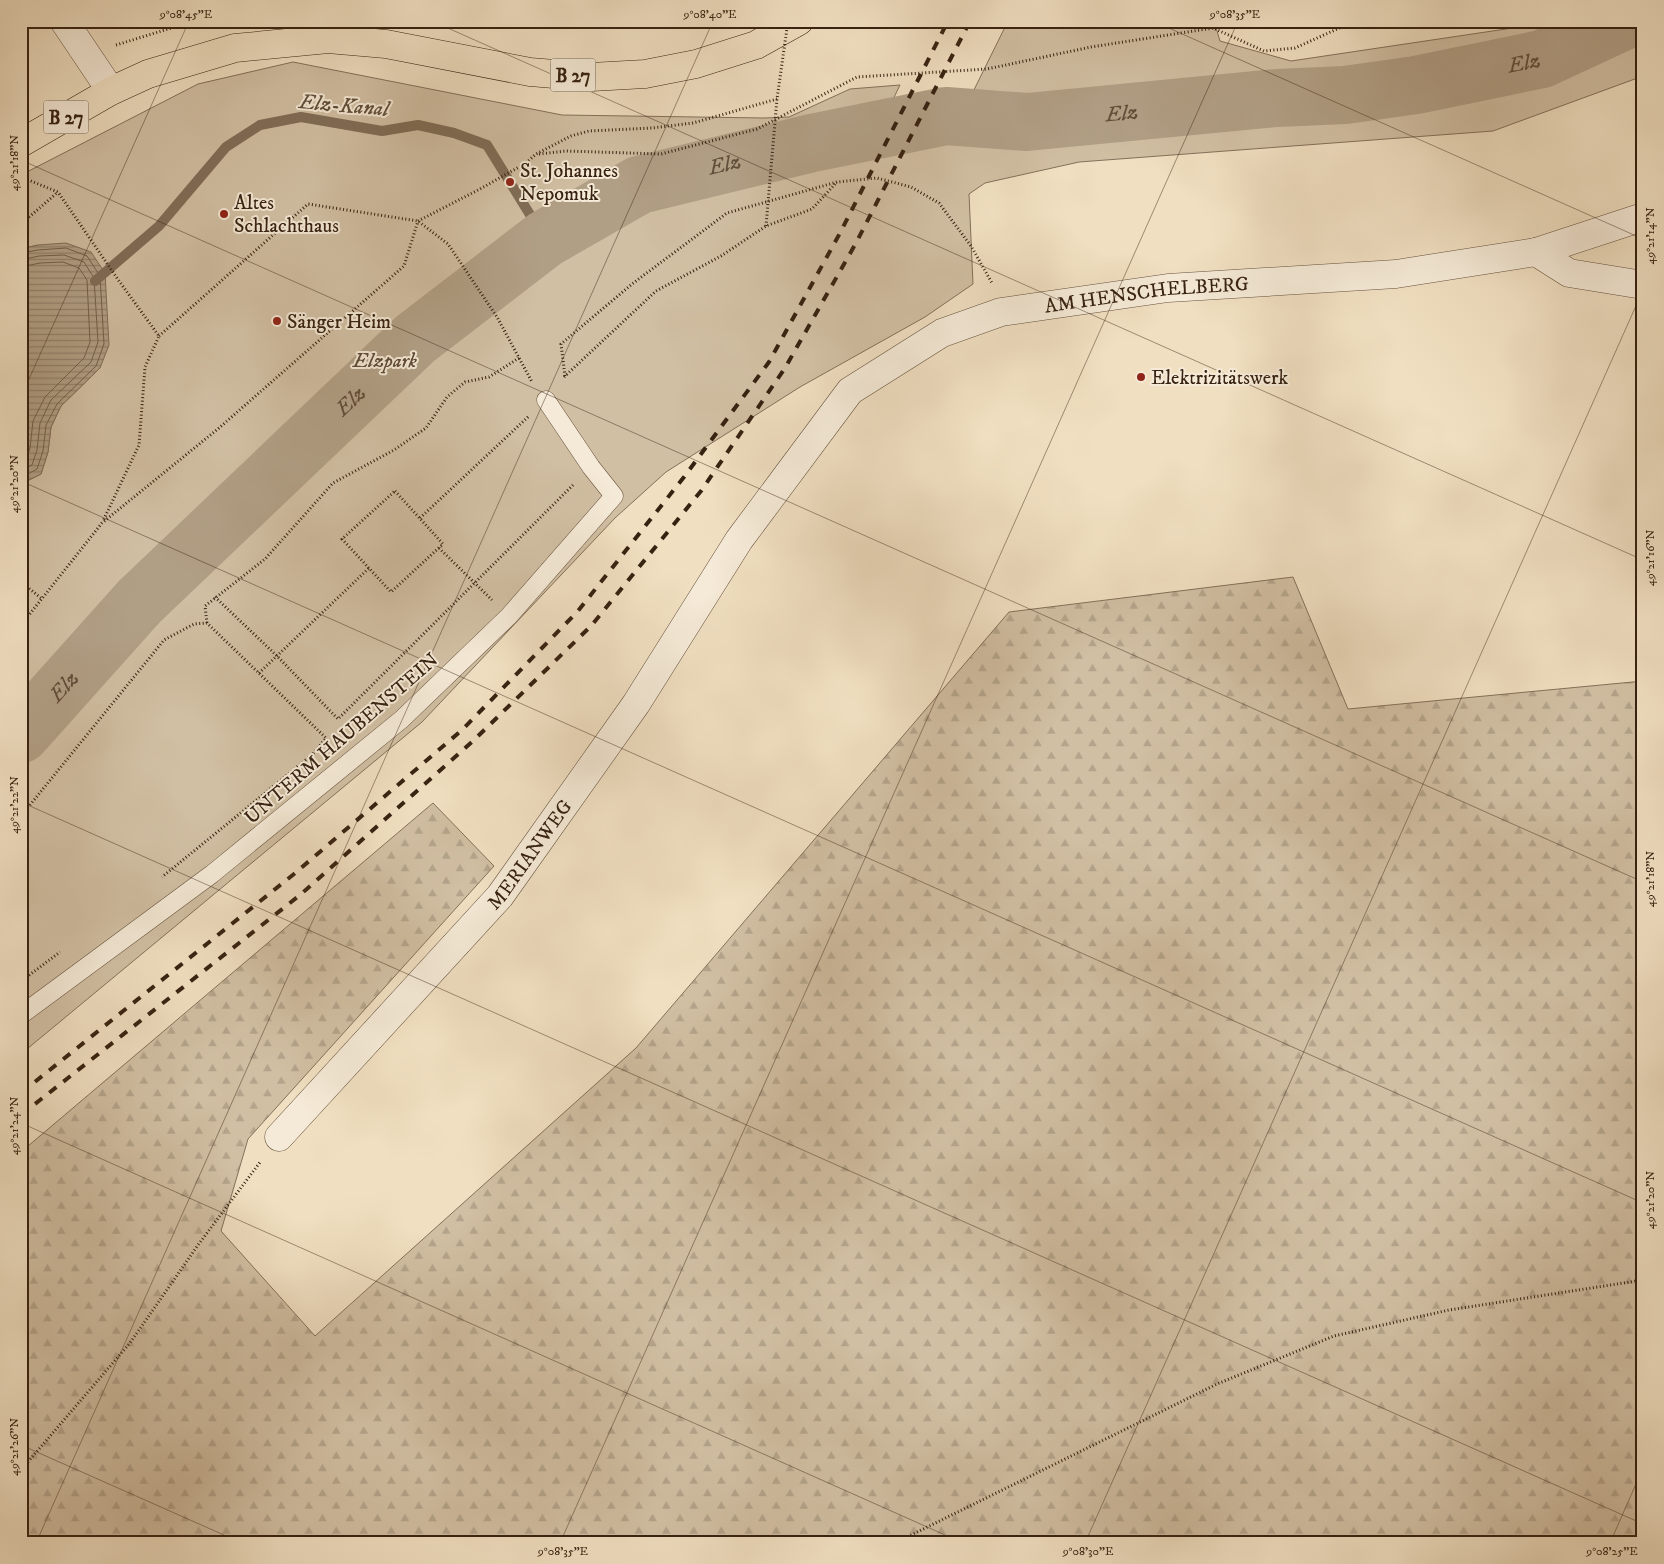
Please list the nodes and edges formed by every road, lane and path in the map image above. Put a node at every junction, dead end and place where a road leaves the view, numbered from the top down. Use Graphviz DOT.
graph roads {
  1 [pos="64,21"];
  2 [pos="194,21"];
  3 [pos="788,21"];
  4 [pos="799,21"];
  5 [pos="1355,21"];
  6 [pos="86,54"];
  7 [pos="112,91"];
  8 [pos="777,99"];
  9 [pos="21,143"];
  10 [pos="536,154"];
  11 [pos="21,177"];
  12 [pos="837,182"];
  13 [pos="58,192"];
  14 [pos="1643,216"];
  15 [pos="418,221"];
  16 [pos="21,224"];
  17 [pos="766,226"];
  18 [pos="1536,252"];
  19 [pos="1643,286"];
  20 [pos="1002,312"];
  21 [pos="159,336"];
  22 [pos="518,358"];
  23 [pos="546,400"];
  24 [pos="591,467"];
  25 [pos="420,518"];
  26 [pos="102,523"];
  27 [pos="739,540"];
  28 [pos="439,548"];
  29 [pos="369,568"];
  30 [pos="21,582"];
  31 [pos="475,584"];
  32 [pos="215,597"];
  33 [pos="41,598"];
  34 [pos="491,599"];
  35 [pos="207,623"];
  36 [pos="21,625"];
  37 [pos="277,656"];
  38 [pos="259,673"];
  39 [pos="21,816"];
  40 [pos="157,881"];
  41 [pos="66,948"];
  42 [pos="21,970"];
  43 [pos="21,1015"];
  44 [pos="279,1137"];
  45 [pos="1643,1280"];
  46 [pos="21,1470"];
  47 [pos="895,1543"];
  1 -- 6 [label="street"];
  2 -- 6 [label="path"];
  3 -- 8 [label="path, bridge"];
  4 -- 7 [label="main road, B 27"];
  5 -- 10 [label="path"];
  6 -- 7 [label="street"];
  7 -- 9 [label="main road, B 27"];
  8 -- 10 [label="path"];
  8 -- 17 [label="path, bridge"];
  10 -- 15 [label="path"];
  11 -- 13 [label="path"];
  12 -- 17 [label="path"];
  12 -- 17 [label="path"];
  12 -- 20 [label="path"];
  13 -- 16 [label="path"];
  13 -- 21 [label="path"];
  14 -- 18 [label="street, AM HENSCHELBERG"];
  15 -- 21 [label="path"];
  15 -- 22 [label="path"];
  15 -- 26 [label="path"];
  18 -- 19 [label="street"];
  18 -- 20 [label="street, AM HENSCHELBERG"];
  20 -- 27 [label="street, AM HENSCHELBERG"];
  21 -- 26 [label="path"];
  22 -- 23 [label="path"];
  22 -- 32 [label="path"];
  23 -- 24 [label="lane, UNTERM HAUBENSTEIN"];
  23 -- 25 [label="path"];
  24 -- 31 [label="path"];
  24 -- 43 [label="lane, UNTERM HAUBENSTEIN"];
  25 -- 28 [label="path"];
  25 -- 29 [label="path"];
  26 -- 33 [label="path"];
  27 -- 44 [label="street, MERIANWEG"];
  28 -- 29 [label="path"];
  28 -- 31 [label="path"];
  29 -- 37 [label="path"];
  30 -- 33 [label="path"];
  31 -- 34 [label="path"];
  31 -- 37 [label="path"];
  32 -- 35 [label="path"];
  32 -- 37 [label="path"];
  33 -- 36 [label="path"];
  35 -- 38 [label="path"];
  35 -- 39 [label="path"];
  37 -- 38 [label="path"];
  38 -- 40 [label="path"];
  41 -- 42 [label="path"];
  44 -- 46 [label="path"];
  45 -- 47 [label="path"];
}
